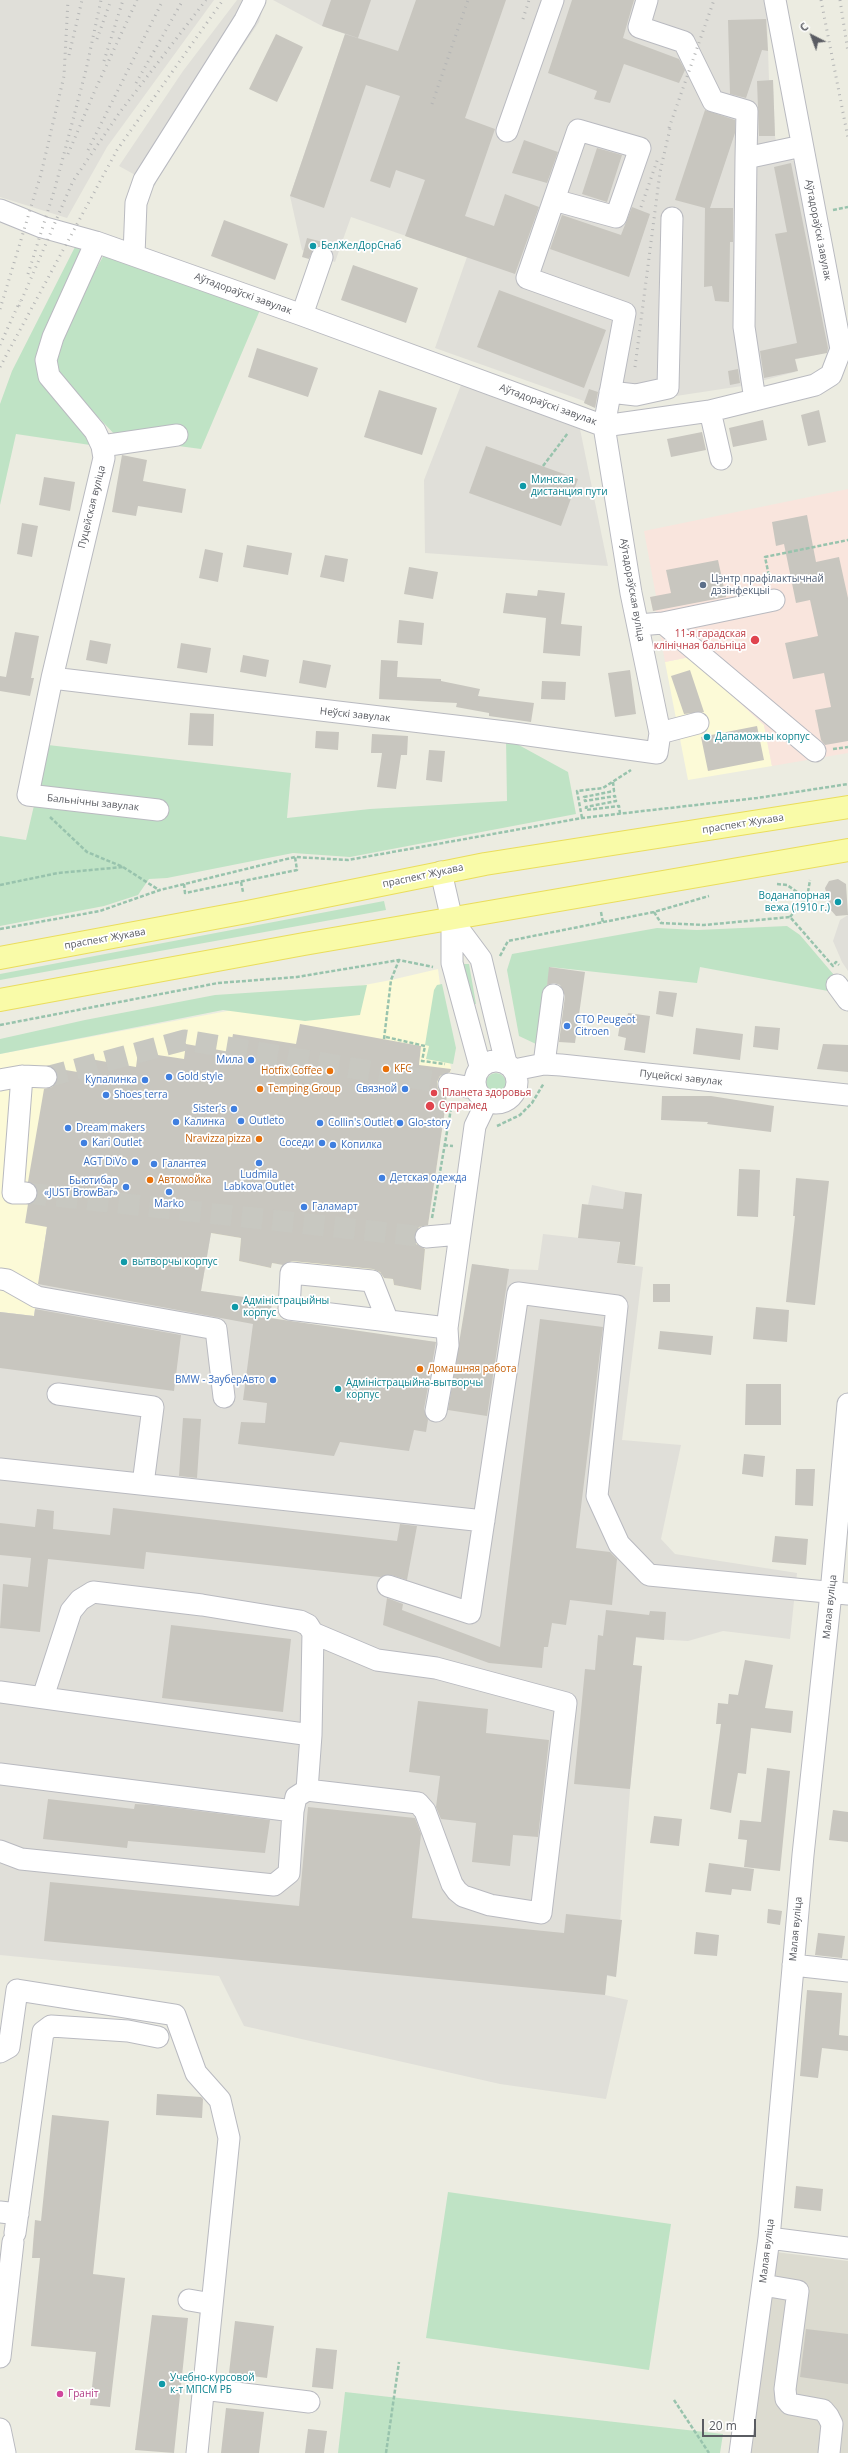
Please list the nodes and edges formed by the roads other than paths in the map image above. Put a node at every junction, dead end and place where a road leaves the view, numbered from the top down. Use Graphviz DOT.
graph roads {
  1 [pos="255,0"];
  2 [pos="553,0"];
  3 [pos="647,0"];
  4 [pos="775,0"];
  5 [pos="507,131"];
  6 [pos="802,146"];
  7 [pos="746,158"];
  8 [pos="554,200"];
  9 [pos="0,210"];
  10 [pos="672,218"];
  11 [pos="96,242"];
  12 [pos="134,256"];
  13 [pos="322,257"];
  14 [pos="302,315"];
  15 [pos="610,392"];
  16 [pos="755,400"];
  17 [pos="710,411"];
  18 [pos="604,426"];
  19 [pos="177,435"];
  20 [pos="102,446"];
  21 [pos="721,459"];
  22 [pos="774,600"];
  23 [pos="663,623"];
  24 [pos="638,625"];
  25 [pos="52,678"];
  26 [pos="698,723"];
  27 [pos="660,733"];
  28 [pos="815,752"];
  29 [pos="657,753"];
  30 [pos="28,796"];
  31 [pos="848,807"];
  32 [pos="158,810"];
  33 [pos="848,850"];
  34 [pos="441,872"];
  35 [pos="452,920"];
  36 [pos="0,958"];
  37 [pos="553,995"];
  38 [pos="0,1000"];
  39 [pos="544,1064"];
  40 [pos="510,1067"];
  41 [pos="478,1075"];
  42 [pos="22,1076"];
  43 [pos="46,1077"];
  44 [pos="0,1080"];
  45 [pos="452,1085"];
  46 [pos="848,1095"];
  47 [pos="487,1101"];
  48 [pos="26,1193"];
  49 [pos="460,1234"];
  50 [pos="427,1238"];
  51 [pos="0,1279"];
  52 [pos="387,1319"];
  53 [pos="448,1336"];
  54 [pos="58,1394"];
  55 [pos="224,1397"];
  56 [pos="848,1405"];
  57 [pos="436,1411"];
  58 [pos="0,1469"];
  59 [pos="845,1478"];
  60 [pos="143,1484"];
  61 [pos="484,1521"];
  62 [pos="388,1586"];
  63 [pos="840,1594"];
  64 [pos="313,1633"];
  65 [pos="0,1692"];
  66 [pos="43,1697"];
  67 [pos="311,1735"];
  68 [pos="0,1774"];
  69 [pos="307,1790"];
  70 [pos="293,1811"];
  71 [pos="0,1851"];
  72 [pos="793,1965"];
  73 [pos="848,1971"];
  74 [pos="158,2037"];
  75 [pos="0,2052"];
  76 [pos="12,2225"];
  77 [pos="204,2238"];
  78 [pos="769,2238"];
  79 [pos="848,2248"];
  80 [pos="763,2285"];
  81 [pos="212,2298"];
  82 [pos="189,2300"];
  83 [pos="0,2357"];
  84 [pos="203,2388"];
  85 [pos="309,2402"];
  86 [pos="0,2429"];
  87 [pos="5,2453"];
  88 [pos="197,2453"];
  89 [pos="740,2453"];
  90 [pos="829,2453"];
  1 -- 12 [label="street"];
  2 -- 5 [label="street"];
  3 -- 7 [label="street"];
  4 -- 6 [label="street, Аўтадораўскі завулак"];
  6 -- 7 [label="street"];
  6 -- 16 [label="street, Аўтадораўскі завулак"];
  7 -- 16 [label="street"];
  8 -- 8 [label="street"];
  8 -- 15 [label="street, Аўтадораўская вуліца"];
  9 -- 11 [label="street, Аўтадораўскі завулак"];
  10 -- 15 [label="street"];
  11 -- 12 [label="street, Аўтадораўскі завулак"];
  11 -- 20 [label="street, Пуцейская вуліца"];
  12 -- 14 [label="street, Аўтадораўскі завулак"];
  13 -- 14 [label="street"];
  14 -- 18 [label="street, Аўтадораўскі завулак"];
  15 -- 18 [label="street, Аўтадораўская вуліца"];
  16 -- 17 [label="street, Аўтадораўскі завулак"];
  17 -- 18 [label="street, Аўтадораўскі завулак"];
  17 -- 21 [label="street"];
  18 -- 24 [label="street, Аўтадораўская вуліца"];
  19 -- 20 [label="street"];
  20 -- 25 [label="street, Пуцейская вуліца"];
  22 -- 23 [label="street"];
  23 -- 24 [label="street"];
  23 -- 28 [label="street"];
  24 -- 27 [label="street, Аўтадораўская вуліца"];
  25 -- 29 [label="street, Неўскі завулак"];
  25 -- 30 [label="street, Пуцейская вуліца"];
  26 -- 27 [label="street"];
  27 -- 29 [label="street, Аўтадораўская вуліца"];
  30 -- 32 [label="street, Бальнічны завулак"];
  31 -- 34 [label="main road, праспект Жукава"];
  33 -- 35 [label="main road"];
  34 -- 35 [label="street"];
  34 -- 36 [label="main road, праспект Жукава"];
  35 -- 38 [label="main road"];
  35 -- 40 [label="street"];
  35 -- 41 [label="street"];
  37 -- 39 [label="street"];
  39 -- 40 [label="street, Пуцейскі завулак"];
  39 -- 46 [label="street, Пуцейскі завулак"];
  40 -- 41 [label="street"];
  40 -- 47 [label="street"];
  41 -- 45 [label="street"];
  41 -- 47 [label="street"];
  42 -- 43 [label="street"];
  42 -- 44 [label="street"];
  42 -- 48 [label="street"];
  47 -- 49 [label="street"];
  49 -- 50 [label="street"];
  49 -- 53 [label="street"];
  51 -- 55 [label="street"];
  52 -- 53 [label="street"];
  53 -- 57 [label="street"];
  54 -- 60 [label="street"];
  56 -- 59 [label="street, Малая вуліца"];
  58 -- 60 [label="street"];
  59 -- 63 [label="street, Малая вуліца"];
  60 -- 61 [label="street"];
  61 -- 62 [label="street"];
  61 -- 63 [label="street"];
  63 -- 72 [label="street, Малая вуліца"];
  64 -- 66 [label="street"];
  64 -- 67 [label="street"];
  64 -- 69 [label="street"];
  65 -- 66 [label="street"];
  66 -- 67 [label="street"];
  67 -- 69 [label="street"];
  68 -- 70 [label="street"];
  69 -- 70 [label="street"];
  70 -- 71 [label="street"];
  72 -- 73 [label="street"];
  72 -- 78 [label="street, Малая вуліца"];
  74 -- 76 [label="street"];
  75 -- 81 [label="street"];
  76 -- 83 [label="street"];
  77 -- 81 [label="street"];
  78 -- 79 [label="street"];
  78 -- 80 [label="street, Малая вуліца"];
  80 -- 89 [label="street, Малая вуліца"];
  80 -- 90 [label="street"];
  81 -- 82 [label="street"];
  81 -- 84 [label="street"];
  84 -- 85 [label="street"];
  84 -- 88 [label="street"];
  86 -- 87 [label="street"];
}
